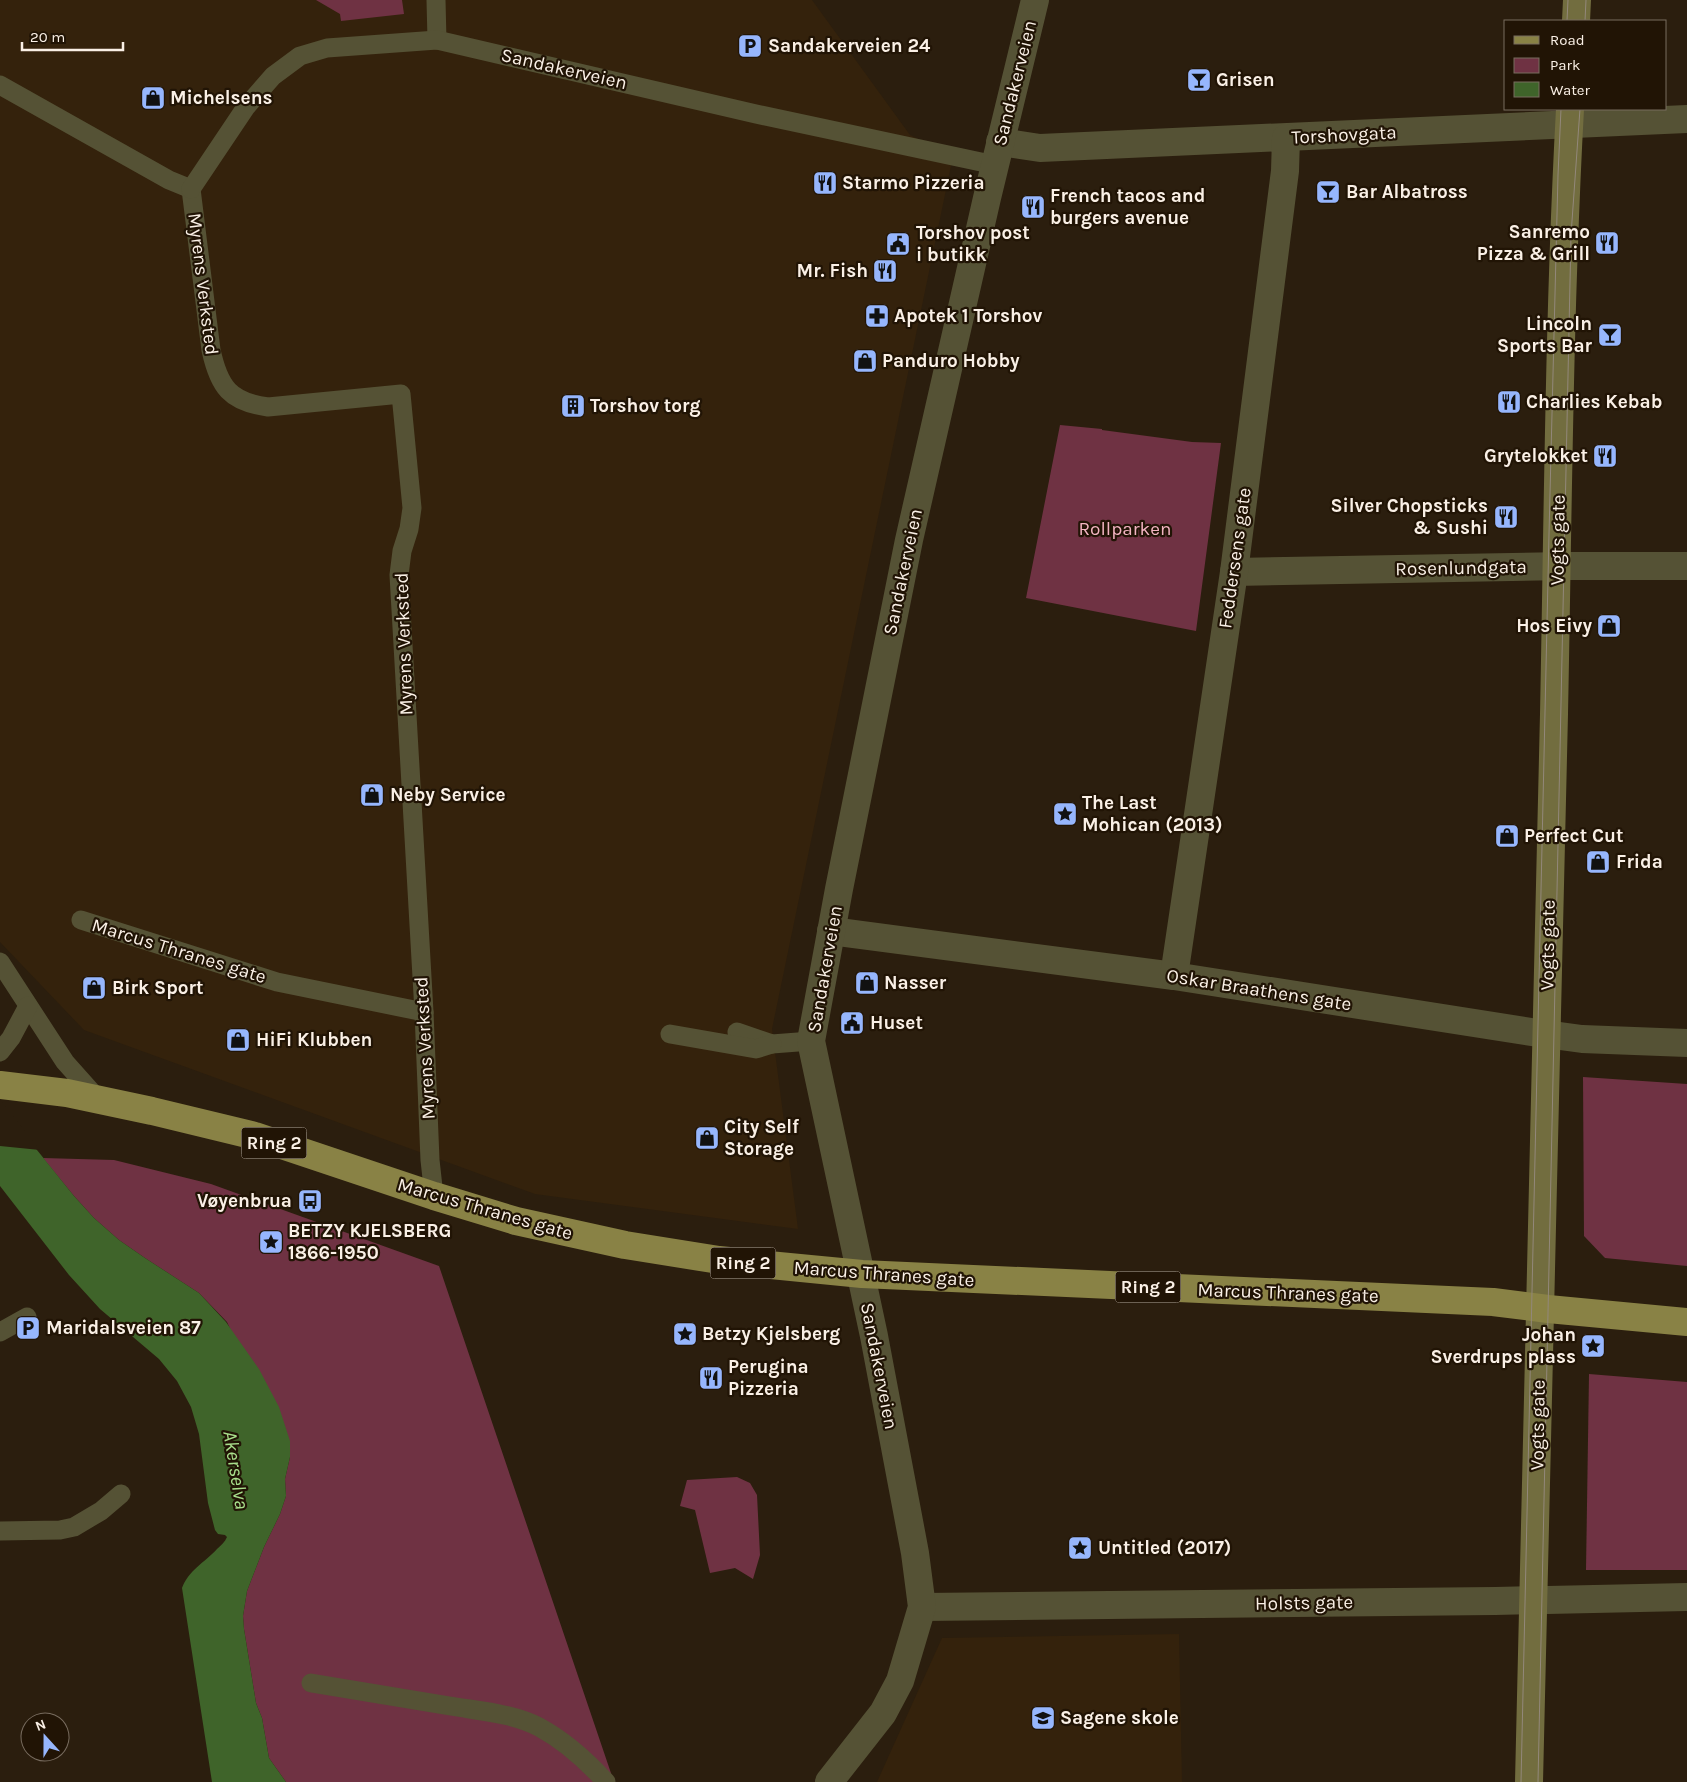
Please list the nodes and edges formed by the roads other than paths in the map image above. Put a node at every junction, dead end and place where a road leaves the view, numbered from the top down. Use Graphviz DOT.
graph roads {
  1 [pos="436,0"];
  2 [pos="1035,0"];
  3 [pos="1577,0"];
  4 [pos="1576,20"];
  5 [pos="437,40"];
  6 [pos="0,85"];
  7 [pos="1570,117"];
  8 [pos="1687,120"];
  9 [pos="1286,138"];
  10 [pos="997,154"];
  11 [pos="191,189"];
  12 [pos="1557,566"];
  13 [pos="1687,566"];
  14 [pos="1234,572"];
  15 [pos="81,920"];
  16 [pos="831,931"];
  17 [pos="0,962"];
  18 [pos="1174,976"];
  19 [pos="28,1006"];
  20 [pos="424,1012"];
  21 [pos="737,1032"];
  22 [pos="670,1034"];
  23 [pos="1546,1034"];
  24 [pos="811,1041"];
  25 [pos="1687,1043"];
  26 [pos="772,1044"];
  27 [pos="0,1052"];
  28 [pos="13,1086"];
  29 [pos="98,1099"];
  30 [pos="434,1196"];
  31 [pos="862,1274"];
  32 [pos="1541,1308"];
  33 [pos="27,1317"];
  34 [pos="1687,1322"];
  35 [pos="0,1332"];
  36 [pos="121,1494"];
  37 [pos="0,1530"];
  38 [pos="1687,1597"];
  39 [pos="1535,1600"];
  40 [pos="922,1607"];
  41 [pos="311,1684"];
  42 [pos="606,1782"];
  43 [pos="829,1782"];
  44 [pos="1529,1782"];
  1 -- 5 [label="lane"];
  2 -- 10 [label="street, Sandakerveien"];
  3 -- 4 [label="main road"];
  5 -- 10 [label="lane, Sandakerveien"];
  5 -- 11 [label="lane, Sandakerveien"];
  6 -- 11 [label="lane, Myrens Verksted"];
  7 -- 8 [label="street, Torshovgata"];
  7 -- 9 [label="street, Torshovgata"];
  7 -- 12 [label="main road, Vogts gate"];
  9 -- 10 [label="street, Torshovgata"];
  9 -- 14 [label="street, Feddersens gate"];
  10 -- 16 [label="street, Sandakerveien"];
  11 -- 20 [label="lane, Myrens Verksted"];
  12 -- 13 [label="street, Rosenlundgata"];
  12 -- 14 [label="street, Rosenlundgata"];
  12 -- 23 [label="main road, Vogts gate"];
  14 -- 18 [label="street, Feddersens gate"];
  15 -- 20 [label="lane, Marcus Thranes gate"];
  16 -- 18 [label="street, Oskar Braathens gate"];
  16 -- 24 [label="street, Sandakerveien"];
  17 -- 19 [label="lane"];
  18 -- 23 [label="street, Oskar Braathens gate"];
  19 -- 27 [label="lane"];
  19 -- 29 [label="lane"];
  20 -- 30 [label="lane, Myrens Verksted"];
  21 -- 26 [label="lane"];
  22 -- 26 [label="lane"];
  23 -- 25 [label="street, Oskar Braathens gate"];
  23 -- 32 [label="main road, Vogts gate"];
  24 -- 26 [label="lane"];
  24 -- 31 [label="street, Sandakerveien"];
  28 -- 29 [label="main road, Marcus Thranes gate / Ring 2"];
  29 -- 30 [label="main road, Marcus Thranes gate / Ring 2"];
  30 -- 31 [label="main road, Marcus Thranes gate / Ring 2"];
  31 -- 32 [label="main road, Marcus Thranes gate / Ring 2"];
  31 -- 40 [label="street, Sandakerveien"];
  32 -- 34 [label="main road, Ring 2"];
  32 -- 39 [label="main road, Vogts gate"];
  33 -- 35 [label="lane"];
  36 -- 37 [label="lane"];
  38 -- 39 [label="street, Holsts gate"];
  39 -- 40 [label="street, Holsts gate"];
  39 -- 44 [label="main road, Vogts gate"];
  40 -- 43 [label="street, Sandakerveien"];
  41 -- 42 [label="lane"];
}
